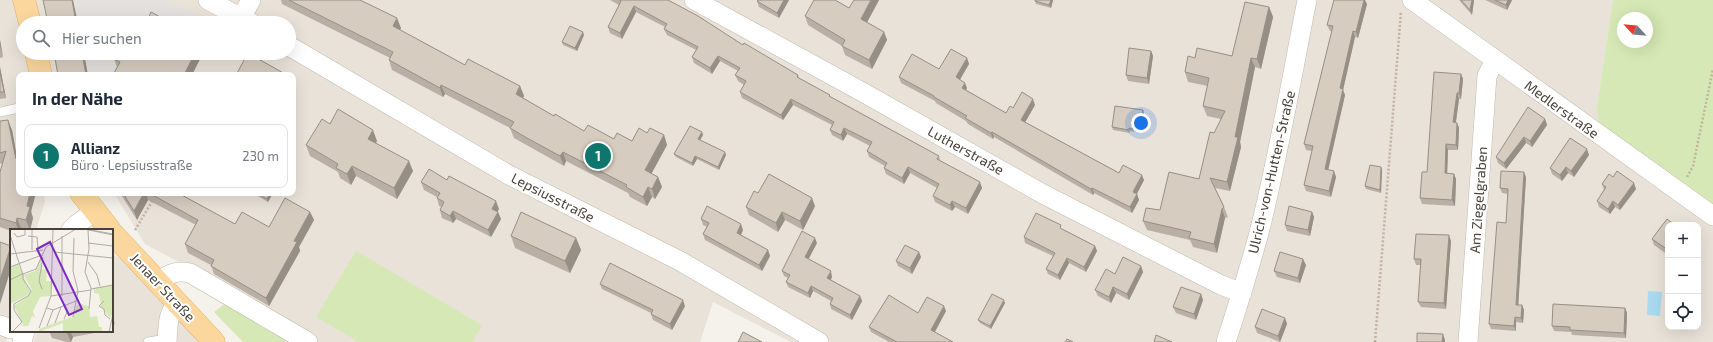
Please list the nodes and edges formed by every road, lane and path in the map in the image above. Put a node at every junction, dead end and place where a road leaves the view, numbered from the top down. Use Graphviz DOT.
graph roads {
  1 [pos="24,0"];
  2 [pos="208,0"];
  3 [pos="251,0"];
  4 [pos="694,0"];
  5 [pos="1308,0"];
  6 [pos="1406,4"];
  7 [pos="28,16"];
  8 [pos="238,16"];
  9 [pos="247,16"];
  10 [pos="296,50"];
  11 [pos="38,60"];
  12 [pos="1495,60"];
  13 [pos="1713,69"];
  14 [pos="40,72"];
  15 [pos="16,109"];
  16 [pos="0,112"];
  17 [pos="1679,192"];
  18 [pos="83,196"];
  19 [pos="154,199"];
  20 [pos="94,212"];
  21 [pos="1713,216"];
  22 [pos="72,229"];
  23 [pos="109,229"];
  24 [pos="115,236"];
  25 [pos="157,281"];
  26 [pos="1242,293"];
  27 [pos="178,303"];
  28 [pos="0,325"];
  29 [pos="10,329"];
  30 [pos="167,341"];
  31 [pos="148,342"];
  32 [pos="214,342"];
  33 [pos="308,342"];
  34 [pos="819,342"];
  35 [pos="1226,342"];
  36 [pos="1375,342"];
  37 [pos="1468,342"];
  1 -- 7 [label="main road"];
  2 -- 8 [label="street"];
  3 -- 9 [label="street"];
  4 -- 26 [label="street, Lutherstraße"];
  5 -- 26 [label="street, Ulrich-von-Hutten-Straße"];
  6 -- 12 [label="street, Medlerstraße"];
  6 -- 36 [label="path"];
  10 -- 34 [label="street, Lepsiusstraße"];
  11 -- 14 [label="main road"];
  12 -- 17 [label="street, Medlerstraße"];
  12 -- 37 [label="street, Am Ziegelgraben"];
  13 -- 17 [label="path"];
  15 -- 16 [label="lane"];
  17 -- 21 [label="street, Medlerstraße"];
  18 -- 20 [label="main road, Jenaer Straße"];
  19 -- 24 [label="path"];
  20 -- 22 [label="street"];
  20 -- 23 [label="main road, Jenaer Straße"];
  24 -- 25 [label="main road, Jenaer Straße"];
  25 -- 27 [label="main road, Jenaer Straße"];
  25 -- 33 [label="street"];
  26 -- 35 [label="street, Ulrich-von-Hutten-Straße"];
  27 -- 30 [label="street"];
  27 -- 32 [label="main road, Jenaer Straße"];
  28 -- 29 [label="street"];
  30 -- 31 [label="lane"];
}
